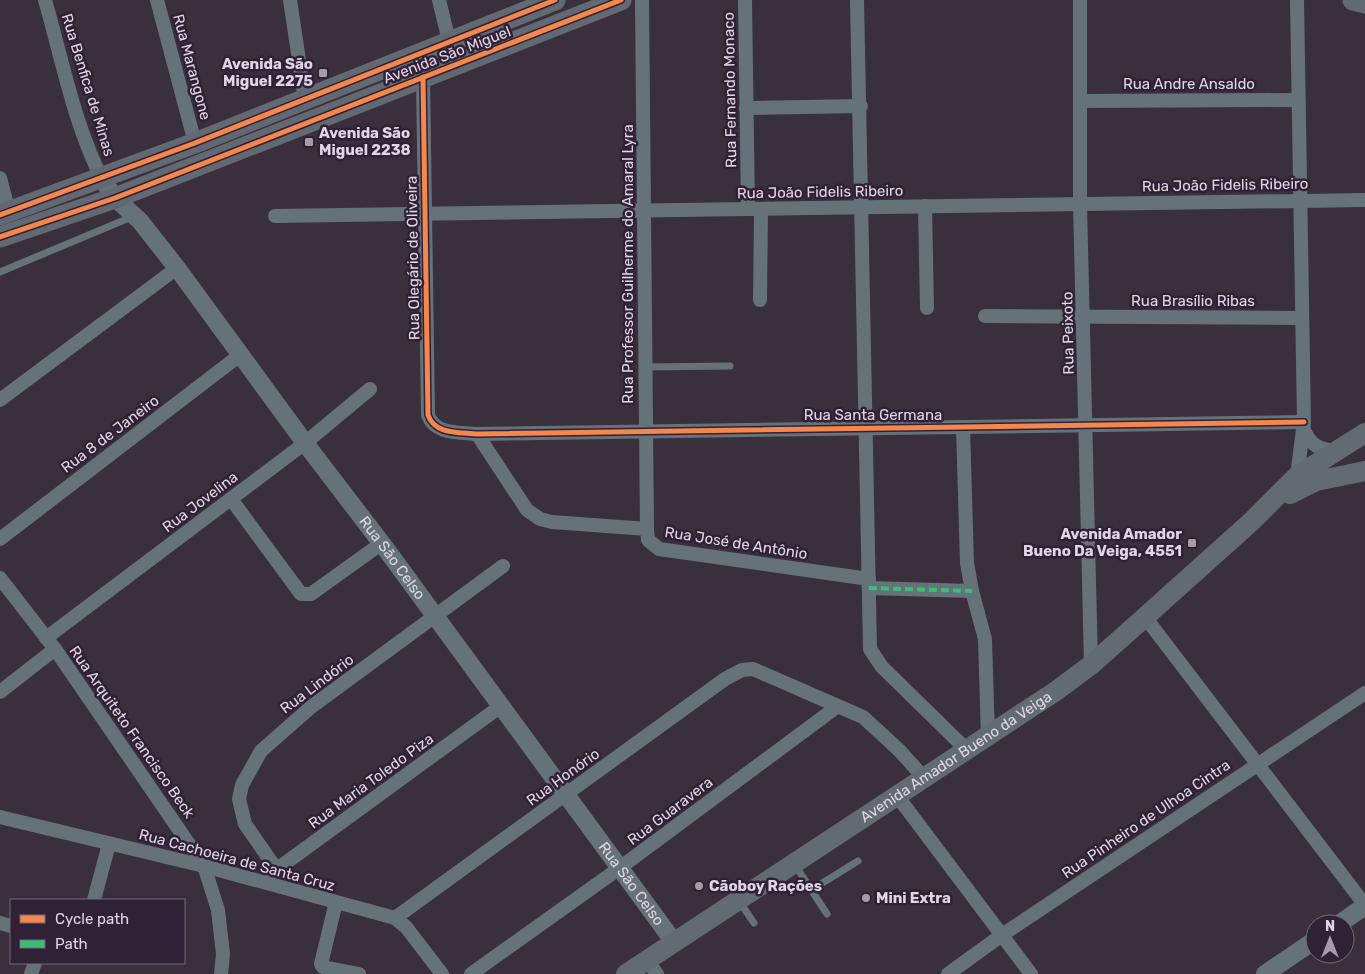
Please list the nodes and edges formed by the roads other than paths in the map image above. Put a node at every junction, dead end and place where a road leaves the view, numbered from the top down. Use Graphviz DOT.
graph roads {
  1 [pos="46,0"];
  2 [pos="157,0"];
  3 [pos="290,0"];
  4 [pos="440,0"];
  5 [pos="555,0"];
  6 [pos="621,0"];
  7 [pos="642,0"];
  8 [pos="745,0"];
  9 [pos="857,0"];
  10 [pos="1080,0"];
  11 [pos="1297,0"];
  12 [pos="1354,0"];
  13 [pos="1365,2"];
  14 [pos="449,41"];
  15 [pos="423,78"];
  16 [pos="305,100"];
  17 [pos="1298,100"];
  18 [pos="1080,102"];
  19 [pos="861,106"];
  20 [pos="746,108"];
  21 [pos="195,143"];
  22 [pos="0,178"];
  23 [pos="102,179"];
  24 [pos="115,198"];
  25 [pos="1365,200"];
  26 [pos="1300,201"];
  27 [pos="1080,204"];
  28 [pos="925,206"];
  29 [pos="861,208"];
  30 [pos="754,209"];
  31 [pos="644,212"];
  32 [pos="4,214"];
  33 [pos="424,214"];
  34 [pos="135,216"];
  35 [pos="275,216"];
  36 [pos="0,237"];
  37 [pos="176,268"];
  38 [pos="0,272"];
  39 [pos="760,300"];
  40 [pos="927,308"];
  41 [pos="985,316"];
  42 [pos="1084,317"];
  43 [pos="1302,318"];
  44 [pos="240,355"];
  45 [pos="730,366"];
  46 [pos="645,367"];
  47 [pos="370,389"];
  48 [pos="0,400"];
  49 [pos="866,426"];
  50 [pos="1086,426"];
  51 [pos="1304,426"];
  52 [pos="963,427"];
  53 [pos="443,430"];
  54 [pos="645,430"];
  55 [pos="477,434"];
  56 [pos="1365,434"];
  57 [pos="305,443"];
  58 [pos="1337,451"];
  59 [pos="1365,471"];
  60 [pos="1297,476"];
  61 [pos="231,499"];
  62 [pos="1263,511"];
  63 [pos="647,529"];
  64 [pos="0,539"];
  65 [pos="382,543"];
  66 [pos="503,566"];
  67 [pos="0,578"];
  68 [pos="868,584"];
  69 [pos="972,591"];
  70 [pos="435,616"];
  71 [pos="1145,617"];
  72 [pos="50,644"];
  73 [pos="1091,665"];
  74 [pos="0,692"];
  75 [pos="1365,693"];
  76 [pos="501,706"];
  77 [pos="838,706"];
  78 [pos="988,738"];
  79 [pos="968,751"];
  80 [pos="1257,764"];
  81 [pos="925,779"];
  82 [pos="566,794"];
  83 [pos="898,796"];
  84 [pos="0,817"];
  85 [pos="109,844"];
  86 [pos="858,861"];
  87 [pos="795,865"];
  88 [pos="204,866"];
  89 [pos="621,867"];
  90 [pos="277,870"];
  91 [pos="260,882"];
  92 [pos="811,890"];
  93 [pos="94,899"];
  94 [pos="739,901"];
  95 [pos="336,902"];
  96 [pos="1365,906"];
  97 [pos="826,914"];
  98 [pos="1353,914"];
  99 [pos="395,918"];
  100 [pos="754,923"];
  101 [pos="1002,935"];
  102 [pos="674,942"];
  103 [pos="1305,947"];
  104 [pos="652,967"];
  105 [pos="221,974"];
  106 [pos="359,974"];
  107 [pos="442,974"];
  108 [pos="471,974"];
  109 [pos="626,974"];
  110 [pos="948,974"];
  111 [pos="1031,974"];
  112 [pos="1265,974"];
  1 -- 23 [label="street, Rua Benfica de Minas"];
  2 -- 21 [label="street, Rua Marangone"];
  3 -- 16 [label="street"];
  4 -- 14 [label="street"];
  5 -- 14 [label="main road, Avenida São Miguel"];
  6 -- 15 [label="main road, Avenida São Miguel"];
  7 -- 31 [label="street, Rua Professor Guilherme do Amaral Lyra"];
  8 -- 20 [label="street, Rua Fernando Monaco"];
  9 -- 19 [label="street"];
  10 -- 18 [label="street, Rua Peixoto"];
  11 -- 17 [label="street"];
  12 -- 13 [label="main road"];
  14 -- 16 [label="main road, Avenida São Miguel"];
  15 -- 24 [label="main road, Avenida São Miguel"];
  15 -- 33 [label="street, Rua Olegário de Oliveira"];
  16 -- 21 [label="main road, Avenida São Miguel"];
  17 -- 18 [label="street, Rua Andre Ansaldo"];
  17 -- 26 [label="street"];
  18 -- 27 [label="street, Rua Peixoto"];
  19 -- 20 [label="street"];
  19 -- 29 [label="street"];
  20 -- 30 [label="street, Rua Fernando Monaco"];
  21 -- 23 [label="main road, Avenida São Miguel"];
  22 -- 32 [label="street"];
  23 -- 24 [label="street, Rua São Celso"];
  23 -- 32 [label="main road, Avenida São Miguel"];
  24 -- 34 [label="street, Rua São Celso"];
  24 -- 36 [label="main road, Avenida São Miguel"];
  25 -- 26 [label="street, Rua João Fidelis Ribeiro"];
  26 -- 27 [label="street, Rua João Fidelis Ribeiro"];
  26 -- 43 [label="street"];
  27 -- 28 [label="street, Rua João Fidelis Ribeiro"];
  27 -- 42 [label="street, Rua Peixoto"];
  28 -- 29 [label="street, Rua João Fidelis Ribeiro"];
  28 -- 40 [label="street"];
  29 -- 30 [label="street, Rua João Fidelis Ribeiro"];
  29 -- 49 [label="street"];
  30 -- 31 [label="street, Rua João Fidelis Ribeiro"];
  30 -- 39 [label="street, Rua Fernando Monaco"];
  31 -- 33 [label="street, Rua João Fidelis Ribeiro"];
  31 -- 46 [label="street, Rua Professor Guilherme do Amaral Lyra"];
  33 -- 35 [label="street, Rua João Fidelis Ribeiro"];
  33 -- 53 [label="street, Rua Olegário de Oliveira"];
  34 -- 37 [label="street, Rua São Celso"];
  34 -- 38 [label="lane"];
  37 -- 44 [label="street, Rua São Celso"];
  37 -- 48 [label="street"];
  41 -- 42 [label="street, Rua Brasílio Ribas"];
  42 -- 43 [label="street, Rua Brasílio Ribas"];
  42 -- 50 [label="street, Rua Peixoto"];
  43 -- 51 [label="street"];
  44 -- 57 [label="street, Rua São Celso"];
  44 -- 64 [label="street, Rua 8 de Janeiro"];
  45 -- 46 [label="lane"];
  46 -- 54 [label="street, Rua Professor Guilherme do Amaral Lyra"];
  47 -- 57 [label="street, Rua Jovelina"];
  49 -- 52 [label="street, Rua Santa Germana"];
  49 -- 54 [label="street, Rua Santa Germana"];
  49 -- 68 [label="street"];
  50 -- 51 [label="street, Rua Santa Germana"];
  50 -- 52 [label="street, Rua Santa Germana"];
  50 -- 73 [label="street, Rua Peixoto"];
  51 -- 58 [label="street"];
  51 -- 60 [label="street"];
  52 -- 69 [label="street"];
  53 -- 55 [label="street, Rua Santa Germana"];
  54 -- 55 [label="street, Rua Santa Germana"];
  54 -- 63 [label="street, Rua Professor Guilherme do Amaral Lyra"];
  55 -- 63 [label="street, Rua José de Antônio"];
  56 -- 58 [label="main road, Avenida Amador Bueno da Veiga"];
  57 -- 61 [label="street, Rua Jovelina"];
  57 -- 65 [label="street, Rua São Celso"];
  58 -- 60 [label="main road, Avenida Amador Bueno da Veiga"];
  59 -- 62 [label="main road, Avenida Amador Bueno da Veiga"];
  60 -- 62 [label="main road, Avenida Amador Bueno da Veiga"];
  61 -- 65 [label="street"];
  61 -- 72 [label="street, Rua Jovelina"];
  62 -- 71 [label="main road, Avenida Amador Bueno da Veiga"];
  63 -- 68 [label="street, Rua José de Antônio"];
  65 -- 70 [label="street, Rua São Celso"];
  66 -- 70 [label="street, Rua Lindório"];
  67 -- 72 [label="street, Rua Arquiteto Francisco Beck"];
  68 -- 69 [label="street, Rua José de Antônio"];
  68 -- 79 [label="street"];
  69 -- 78 [label="street"];
  70 -- 76 [label="street, Rua São Celso"];
  70 -- 90 [label="street, Rua Lindório"];
  71 -- 73 [label="main road, Avenida Amador Bueno da Veiga"];
  71 -- 80 [label="street"];
  72 -- 74 [label="street, Rua Jovelina"];
  72 -- 88 [label="street, Rua Arquiteto Francisco Beck"];
  73 -- 78 [label="main road, Avenida Amador Bueno da Veiga"];
  75 -- 80 [label="street, Rua Pinheiro de Ulhoa Cintra"];
  76 -- 82 [label="street, Rua São Celso"];
  76 -- 90 [label="street, Rua Maria Toledo Piza"];
  77 -- 81 [label="street"];
  77 -- 82 [label="street, Rua Honório"];
  77 -- 89 [label="street, Rua Guaravera"];
  78 -- 79 [label="main road, Avenida Amador Bueno da Veiga"];
  79 -- 81 [label="main road, Avenida Amador Bueno da Veiga"];
  80 -- 96 [label="street"];
  80 -- 101 [label="street, Rua Pinheiro de Ulhoa Cintra"];
  81 -- 83 [label="main road, Avenida Amador Bueno da Veiga"];
  82 -- 89 [label="street, Rua São Celso"];
  82 -- 99 [label="street, Rua Honório"];
  83 -- 87 [label="main road, Avenida Amador Bueno da Veiga"];
  83 -- 101 [label="street"];
  84 -- 85 [label="street, Rua Cachoeira de Santa Cruz"];
  85 -- 88 [label="street, Rua Cachoeira de Santa Cruz"];
  85 -- 93 [label="street"];
  86 -- 92 [label="lane"];
  87 -- 92 [label="lane"];
  87 -- 94 [label="main road, Avenida Amador Bueno da Veiga"];
  88 -- 91 [label="street, Rua Cachoeira de Santa Cruz"];
  88 -- 105 [label="street, Rua Arquiteto Francisco Beck"];
  89 -- 102 [label="street, Rua São Celso"];
  89 -- 108 [label="street, Rua Guaravera"];
  90 -- 91 [label="street, Rua Maria Toledo Piza"];
  91 -- 95 [label="street, Rua Cachoeira de Santa Cruz"];
  92 -- 97 [label="lane"];
  94 -- 100 [label="lane"];
  94 -- 102 [label="main road, Avenida Amador Bueno da Veiga"];
  95 -- 99 [label="street, Rua Cachoeira de Santa Cruz"];
  95 -- 106 [label="street"];
  96 -- 98 [label="street"];
  99 -- 107 [label="street, Rua Cachoeira de Santa Cruz"];
  101 -- 110 [label="street, Rua Pinheiro de Ulhoa Cintra"];
  101 -- 111 [label="street"];
  102 -- 104 [label="main road, Avenida Amador Bueno da Veiga"];
  103 -- 112 [label="street"];
  104 -- 109 [label="main road, Avenida Amador Bueno da Veiga"];
}
